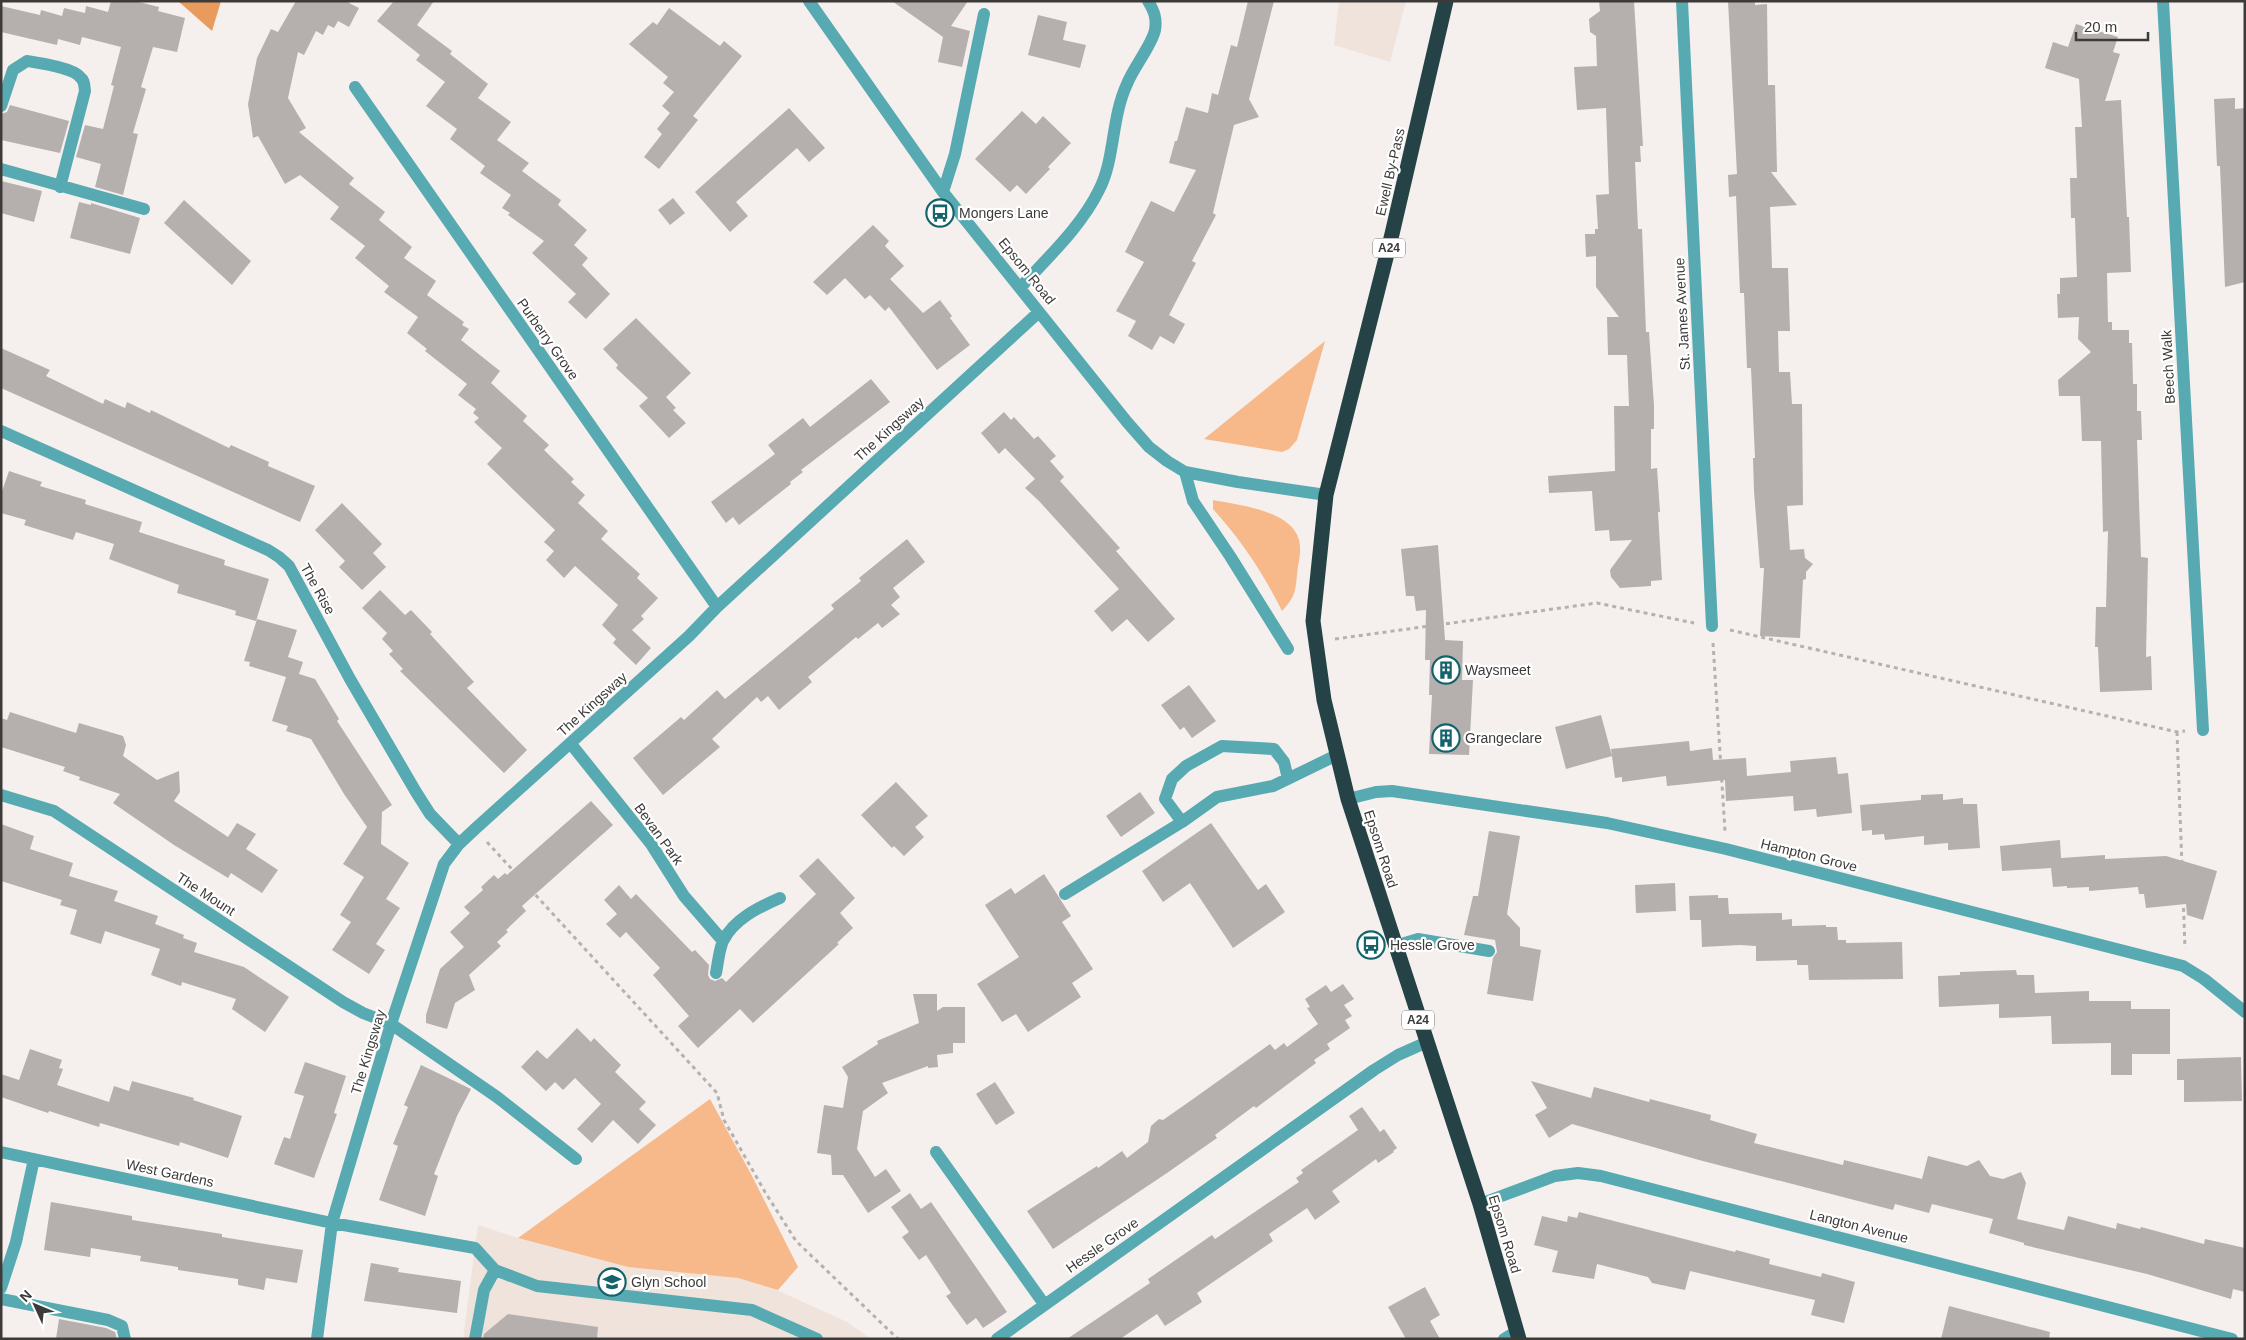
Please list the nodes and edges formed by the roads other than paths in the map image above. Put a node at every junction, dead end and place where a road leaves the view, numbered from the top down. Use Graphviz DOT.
graph roads {
  1 [pos="809,1"];
  2 [pos="1148,1"];
  3 [pos="1446,1"];
  4 [pos="1682,1"];
  5 [pos="2163,1"];
  6 [pos="984,14"];
  7 [pos="355,88"];
  8 [pos="1,106"];
  9 [pos="1,170"];
  10 [pos="60,187"];
  11 [pos="943,192"];
  12 [pos="144,209"];
  13 [pos="1020,288"];
  14 [pos="1039,312"];
  15 [pos="1,431"];
  16 [pos="1185,472"];
  17 [pos="1326,495"];
  18 [pos="717,607"];
  19 [pos="1712,626"];
  20 [pos="1288,649"];
  21 [pos="2203,730"];
  22 [pos="571,744"];
  23 [pos="1337,755"];
  24 [pos="1288,779"];
  25 [pos="1,795"];
  26 [pos="1348,799"];
  27 [pos="1182,822"];
  28 [pos="459,844"];
  29 [pos="1065,894"];
  30 [pos="780,898"];
  31 [pos="723,941"];
  32 [pos="1395,946"];
  33 [pos="1489,951"];
  34 [pos="716,973"];
  35 [pos="2245,1012"];
  36 [pos="391,1024"];
  37 [pos="1425,1043"];
  38 [pos="1,1152"];
  39 [pos="936,1152"];
  40 [pos="34,1159"];
  41 [pos="576,1159"];
  42 [pos="1480,1204"];
  43 [pos="332,1223"];
  44 [pos="495,1270"];
  45 [pos="1,1288"];
  46 [pos="1,1299"];
  47 [pos="1044,1304"];
  48 [pos="1514,1336"];
  49 [pos="125,1339"];
  50 [pos="317,1339"];
  51 [pos="476,1339"];
  52 [pos="817,1339"];
  53 [pos="997,1339"];
  54 [pos="2232,1339"];
  1 -- 11 [label="street, Epsom Road"];
  2 -- 13 [label="street"];
  3 -- 17 [label="highway, Ewell By-Pass / A24"];
  4 -- 19 [label="street, St. James Avenue"];
  5 -- 21 [label="street, Beech Walk"];
  6 -- 11 [label="street"];
  7 -- 18 [label="street, Purberry Grove"];
  8 -- 10 [label="street"];
  9 -- 10 [label="street"];
  10 -- 12 [label="street"];
  11 -- 13 [label="street, Epsom Road"];
  13 -- 14 [label="street, Epsom Road"];
  14 -- 16 [label="street, Epsom Road"];
  14 -- 18 [label="street, The Kingsway"];
  15 -- 28 [label="street, The Rise"];
  16 -- 17 [label="street, Epsom Road"];
  16 -- 20 [label="street"];
  17 -- 23 [label="highway, Epsom Road / A24"];
  18 -- 22 [label="street, The Kingsway"];
  22 -- 28 [label="street, The Kingsway"];
  22 -- 31 [label="street, Bevan Park"];
  23 -- 24 [label="street"];
  23 -- 26 [label="highway, Epsom Road / A24"];
  24 -- 27 [label="street"];
  24 -- 27 [label="street"];
  25 -- 36 [label="street, The Mount"];
  26 -- 32 [label="highway, Epsom Road / A24"];
  26 -- 35 [label="street, Hampton Grove"];
  27 -- 29 [label="street"];
  28 -- 36 [label="street, The Kingsway"];
  30 -- 31 [label="street"];
  31 -- 34 [label="street"];
  32 -- 33 [label="street"];
  32 -- 37 [label="highway, Epsom Road / A24"];
  36 -- 41 [label="street, The Mount"];
  36 -- 43 [label="street, The Kingsway"];
  37 -- 42 [label="highway, Epsom Road / A24"];
  37 -- 47 [label="street, Hessle Grove"];
  38 -- 40 [label="street, West Gardens"];
  39 -- 47 [label="street"];
  40 -- 43 [label="street, West Gardens"];
  40 -- 45 [label="street"];
  42 -- 48 [label="highway, Epsom Road / A24"];
  42 -- 54 [label="street, Langton Avenue"];
  43 -- 44 [label="street"];
  43 -- 50 [label="street, The Kingsway"];
  44 -- 51 [label="street"];
  44 -- 52 [label="street"];
  46 -- 49 [label="street"];
  47 -- 53 [label="street, Hessle Grove"];
}
